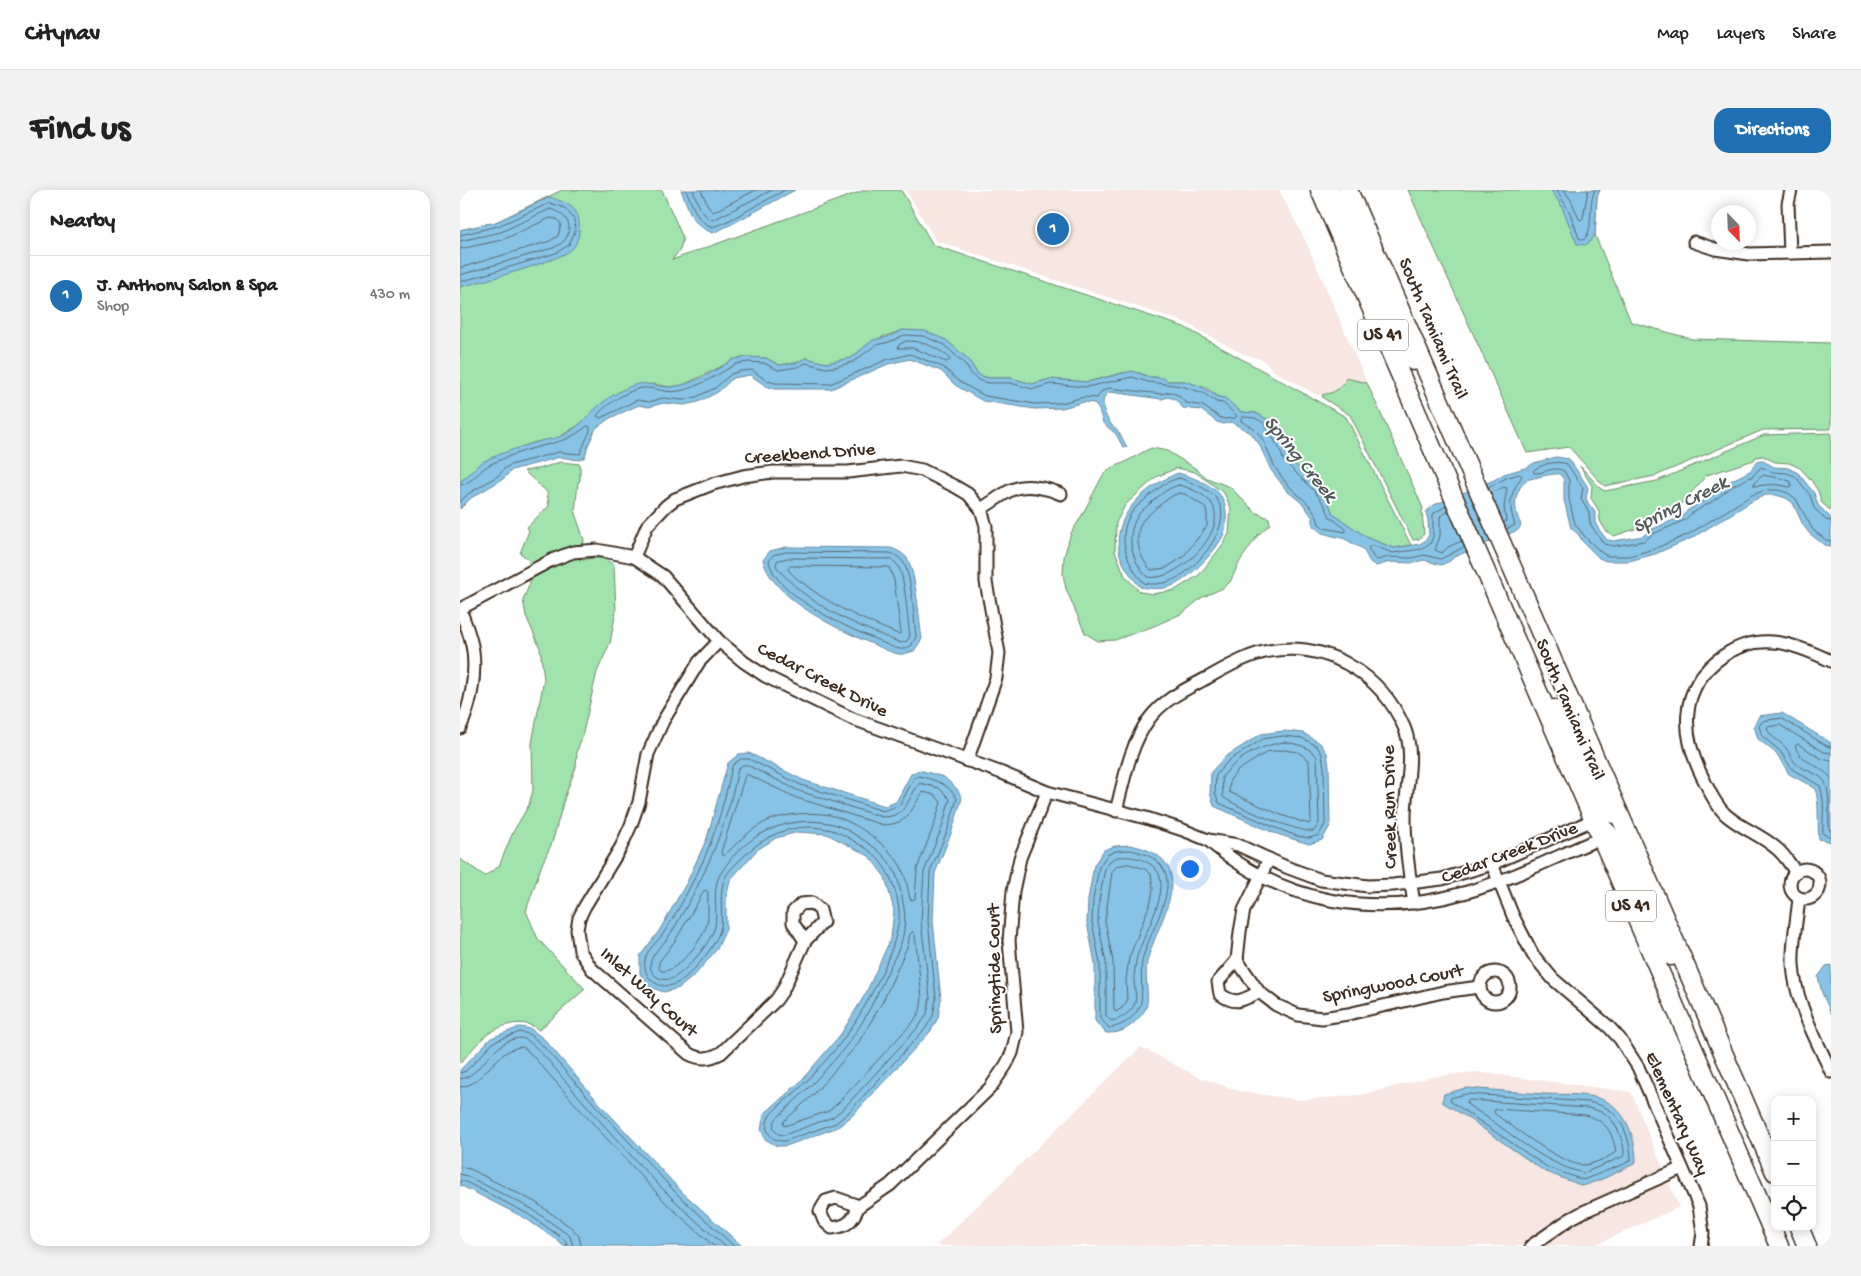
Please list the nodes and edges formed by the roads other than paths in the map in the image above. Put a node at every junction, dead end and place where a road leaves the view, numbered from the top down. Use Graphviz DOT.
graph roads {
  1 [pos="1321,190"];
  2 [pos="1348,190"];
  3 [pos="1791,190"];
  4 [pos="1694,242"];
  5 [pos="1831,252"];
  6 [pos="1790,253"];
  7 [pos="1445,413"];
  8 [pos="1061,494"];
  9 [pos="981,509"];
  10 [pos="634,557"];
  11 [pos="460,609"];
  12 [pos="720,641"];
  13 [pos="1831,662"];
  14 [pos="1530,674"];
  15 [pos="460,728"];
  16 [pos="967,761"];
  17 [pos="1047,792"];
  18 [pos="1116,811"];
  19 [pos="1619,814"];
  20 [pos="1593,820"];
  21 [pos="1601,838"];
  22 [pos="1208,840"];
  23 [pos="1269,859"];
  24 [pos="1492,864"];
  25 [pos="1795,872"];
  26 [pos="1260,876"];
  27 [pos="1499,881"];
  28 [pos="1410,884"];
  29 [pos="1826,887"];
  30 [pos="1799,898"];
  31 [pos="1414,903"];
  32 [pos="805,941"];
  33 [pos="1237,960"];
  34 [pos="1479,987"];
  35 [pos="1259,992"];
  36 [pos="1700,1000"];
  37 [pos="1831,1072"];
  38 [pos="1771,1163"];
  39 [pos="1682,1168"];
  40 [pos="860,1206"];
  41 [pos="1801,1231"];
  42 [pos="1531,1246"];
  43 [pos="1701,1246"];
  44 [pos="1779,1246"];
  45 [pos="1807,1246"];
  1 -- 7 [label="main road"];
  1 -- 14 [label="main road, South Tamiami Trail / US 41"];
  2 -- 7 [label="main road, South Tamiami Trail / US 41"];
  3 -- 6 [label="street"];
  4 -- 6 [label="street"];
  5 -- 6 [label="street"];
  7 -- 19 [label="main road, South Tamiami Trail / US 41"];
  8 -- 9 [label="street"];
  9 -- 10 [label="street, Creekbend Drive"];
  9 -- 16 [label="street"];
  10 -- 11 [label="street, Cedar Creek Drive"];
  10 -- 12 [label="street, Cedar Creek Drive"];
  11 -- 15 [label="street"];
  12 -- 16 [label="street, Cedar Creek Drive"];
  12 -- 32 [label="street, Inlet Way Court"];
  13 -- 25 [label="street"];
  14 -- 19 [label="main road"];
  14 -- 20 [label="main road, South Tamiami Trail / US 41"];
  16 -- 17 [label="street, Cedar Creek Drive"];
  17 -- 18 [label="street, Cedar Creek Drive"];
  17 -- 40 [label="street, Springtide Court"];
  18 -- 22 [label="street, Cedar Creek Drive"];
  18 -- 28 [label="street, Creek Run Drive"];
  19 -- 36 [label="main road, South Tamiami Trail / US 41"];
  20 -- 21 [label="main road, South Tamiami Trail / US 41"];
  20 -- 24 [label="street, Cedar Creek Drive"];
  20 -- 36 [label="main road"];
  21 -- 27 [label="street, Cedar Creek Drive"];
  21 -- 44 [label="main road, South Tamiami Trail / US 41"];
  22 -- 23 [label="street, Cedar Creek Drive"];
  22 -- 26 [label="street, Cedar Creek Drive"];
  23 -- 26 [label="street"];
  23 -- 28 [label="street, Cedar Creek Drive"];
  24 -- 27 [label="street, Elementary Way"];
  24 -- 28 [label="street, Cedar Creek Drive"];
  25 -- 29 [label="street"];
  25 -- 30 [label="street"];
  26 -- 31 [label="street, Cedar Creek Drive"];
  26 -- 33 [label="street"];
  27 -- 31 [label="street, Cedar Creek Drive"];
  27 -- 39 [label="street, Elementary Way"];
  28 -- 31 [label="street, Creek Run Drive"];
  29 -- 30 [label="street"];
  30 -- 37 [label="street"];
  33 -- 35 [label="street, Springwood Court"];
  33 -- 35 [label="street"];
  34 -- 35 [label="street, Springwood Court"];
  36 -- 38 [label="main road, South Tamiami Trail / US 41"];
  39 -- 42 [label="street"];
  39 -- 43 [label="street, Elementary Way"];
  41 -- 45 [label="main road"];
}
